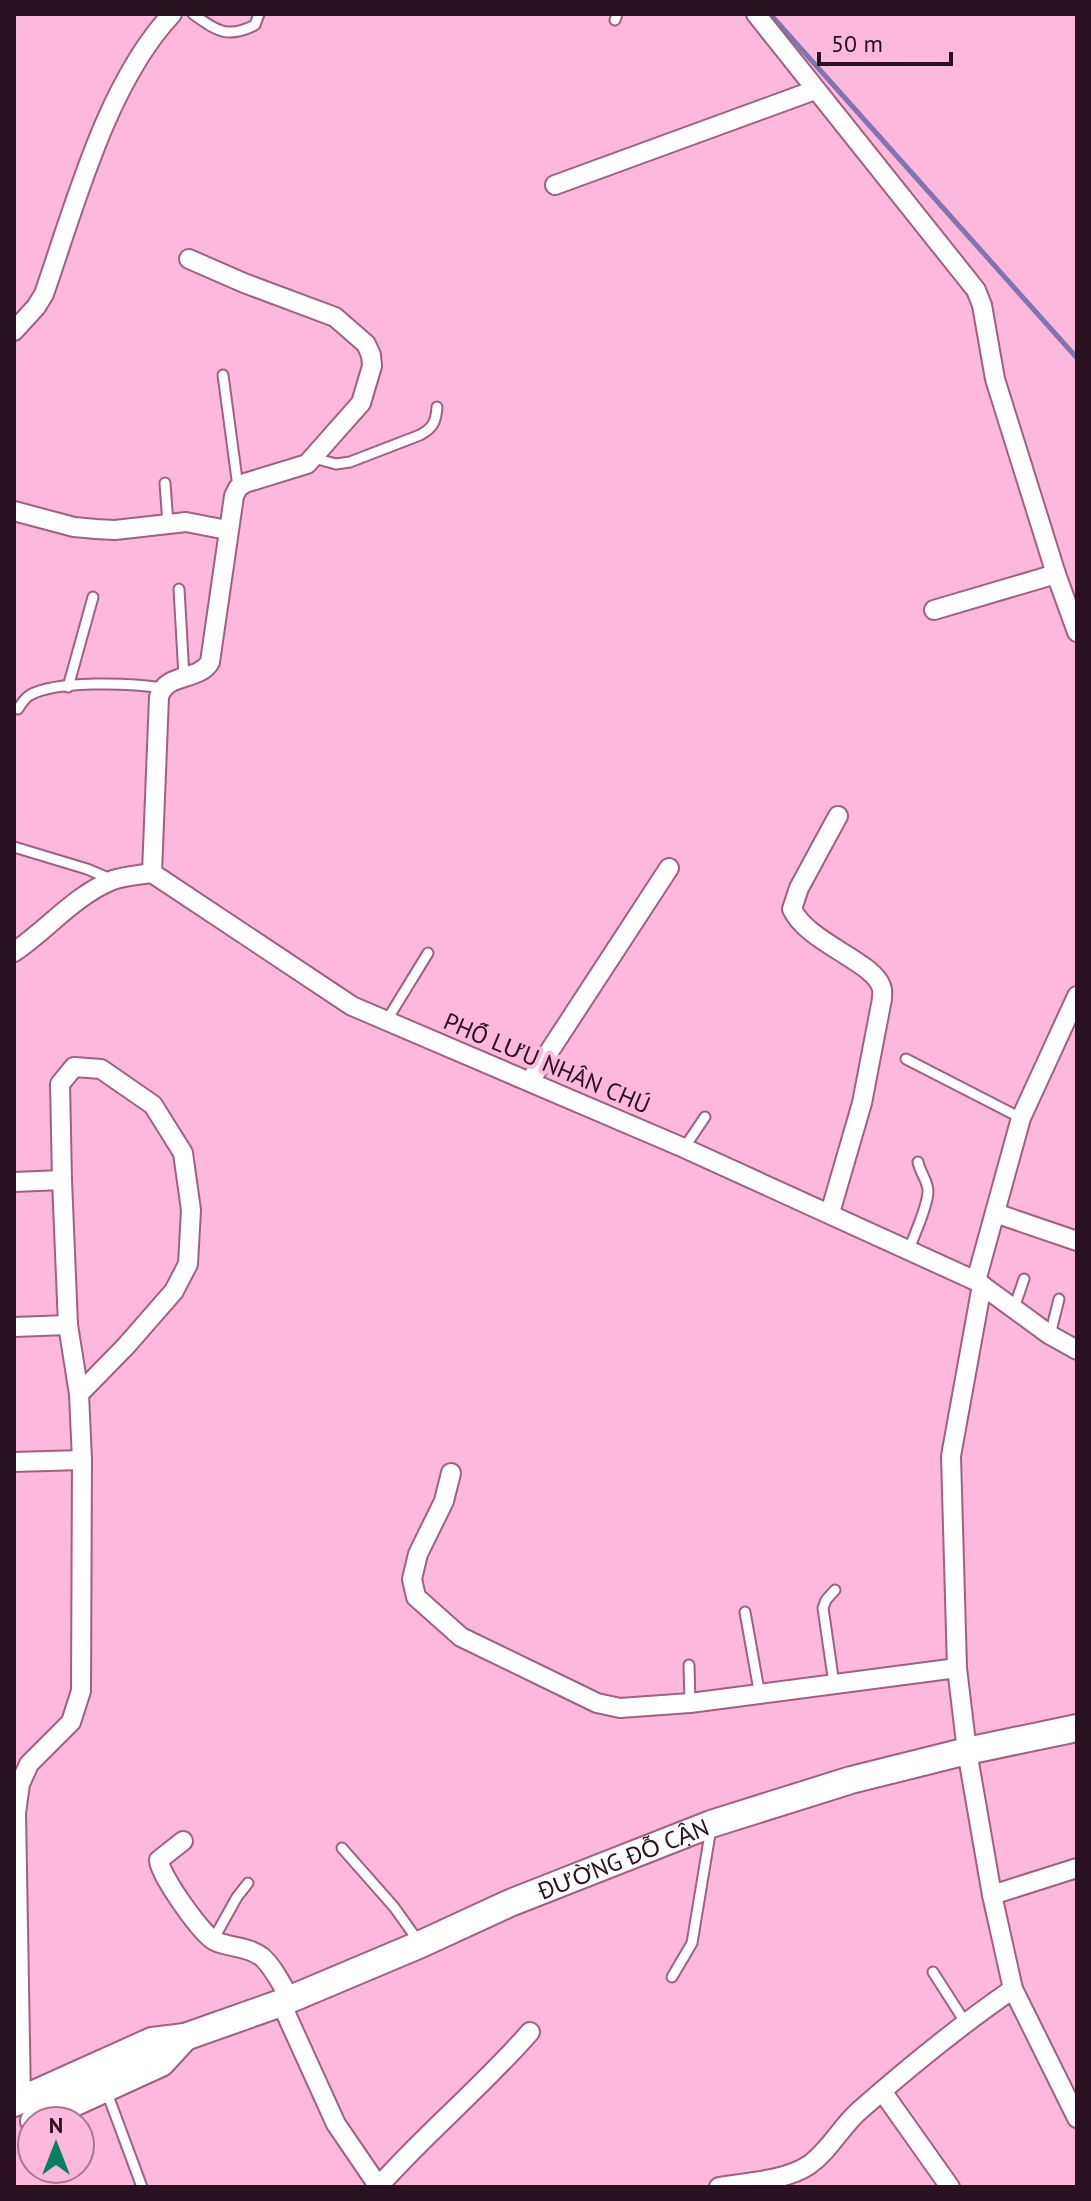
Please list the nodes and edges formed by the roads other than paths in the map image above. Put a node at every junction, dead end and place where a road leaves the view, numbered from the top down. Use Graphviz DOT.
graph roads {
  1 [pos="193,14"];
  2 [pos="259,14"];
  3 [pos="756,14"];
  4 [pos="170,15"];
  5 [pos="815,90"];
  6 [pos="555,185"];
  7 [pos="189,259"];
  8 [pos="14,331"];
  9 [pos="223,375"];
  10 [pos="437,407"];
  11 [pos="314,458"];
  12 [pos="165,483"];
  13 [pos="238,488"];
  14 [pos="14,511"];
  15 [pos="168,525"];
  16 [pos="227,530"];
  17 [pos="1056,574"];
  18 [pos="179,589"];
  19 [pos="93,597"];
  20 [pos="934,610"];
  21 [pos="1076,623"];
  22 [pos="184,677"];
  23 [pos="68,687"];
  24 [pos="162,688"];
  25 [pos="18,709"];
  26 [pos="838,816"];
  27 [pos="14,847"];
  28 [pos="669,868"];
  29 [pos="152,873"];
  30 [pos="113,880"];
  31 [pos="14,952"];
  32 [pos="428,953"];
  33 [pos="1077,996"];
  34 [pos="387,1020"];
  35 [pos="906,1059"];
  36 [pos="530,1081"];
  37 [pos="705,1117"];
  38 [pos="1021,1118"];
  39 [pos="684,1148"];
  40 [pos="918,1162"];
  41 [pos="62,1180"];
  42 [pos="14,1182"];
  43 [pos="830,1213"];
  44 [pos="995,1213"];
  45 [pos="1077,1241"];
  46 [pos="909,1250"];
  47 [pos="1024,1279"];
  48 [pos="979,1283"];
  49 [pos="1059,1299"];
  50 [pos="1014,1308"];
  51 [pos="68,1325"];
  52 [pos="14,1327"];
  53 [pos="1050,1335"];
  54 [pos="1077,1350"];
  55 [pos="79,1394"];
  56 [pos="82,1460"];
  57 [pos="14,1462"];
  58 [pos="451,1473"];
  59 [pos="835,1590"];
  60 [pos="745,1612"];
  61 [pos="689,1665"];
  62 [pos="957,1668"];
  63 [pos="834,1684"];
  64 [pos="760,1696"];
  65 [pos="690,1703"];
  66 [pos="1077,1728"];
  67 [pos="967,1751"];
  68 [pos="711,1824"];
  69 [pos="183,1841"];
  70 [pos="342,1848"];
  71 [pos="1077,1868"];
  72 [pos="248,1883"];
  73 [pos="992,1895"];
  74 [pos="213,1940"];
  75 [pos="421,1944"];
  76 [pos="933,1972"];
  77 [pos="672,1977"];
  78 [pos="1013,1989"];
  79 [pos="286,2001"];
  80 [pos="965,2022"];
  81 [pos="530,2032"];
  82 [pos="185,2037"];
  83 [pos="106,2090"];
  84 [pos="882,2091"];
  85 [pos="25,2105"];
  86 [pos="36,2105"];
  87 [pos="48,2105"];
  88 [pos="1077,2118"];
  89 [pos="379,2186"];
  90 [pos="142,2187"];
  91 [pos="719,2187"];
  92 [pos="950,2187"];
  1 -- 2 [label="lane"];
  3 -- 5 [label="street"];
  4 -- 8 [label="street"];
  5 -- 6 [label="street"];
  5 -- 17 [label="street"];
  7 -- 11 [label="street"];
  9 -- 13 [label="lane"];
  10 -- 11 [label="lane"];
  11 -- 13 [label="street"];
  12 -- 15 [label="lane"];
  13 -- 16 [label="street"];
  14 -- 15 [label="street"];
  15 -- 16 [label="street"];
  16 -- 22 [label="street"];
  17 -- 20 [label="street"];
  17 -- 21 [label="street"];
  18 -- 22 [label="lane"];
  19 -- 23 [label="lane"];
  22 -- 24 [label="street"];
  23 -- 24 [label="lane"];
  23 -- 25 [label="lane"];
  24 -- 29 [label="street"];
  26 -- 43 [label="street"];
  27 -- 30 [label="lane"];
  28 -- 36 [label="street"];
  29 -- 30 [label="street"];
  29 -- 34 [label="street, PHỐ LƯU NHÂN CHÚ"];
  30 -- 31 [label="street"];
  32 -- 34 [label="lane"];
  33 -- 38 [label="street"];
  34 -- 36 [label="street, PHỐ LƯU NHÂN CHÚ"];
  35 -- 38 [label="lane"];
  36 -- 39 [label="street, PHỐ LƯU NHÂN CHÚ"];
  37 -- 39 [label="lane"];
  38 -- 44 [label="street"];
  39 -- 43 [label="street, PHỐ LƯU NHÂN CHÚ"];
  40 -- 46 [label="lane"];
  41 -- 42 [label="street"];
  41 -- 51 [label="street"];
  41 -- 55 [label="street"];
  43 -- 46 [label="street, PHỐ LƯU NHÂN CHÚ"];
  44 -- 45 [label="street"];
  44 -- 48 [label="street"];
  46 -- 48 [label="street, PHỐ LƯU NHÂN CHÚ"];
  47 -- 50 [label="lane"];
  48 -- 50 [label="street, PHỐ LƯU NHÂN CHÚ"];
  48 -- 62 [label="street"];
  49 -- 53 [label="lane"];
  50 -- 53 [label="street, PHỐ LƯU NHÂN CHÚ"];
  51 -- 52 [label="street"];
  51 -- 55 [label="street"];
  53 -- 54 [label="street, PHỐ LƯU NHÂN CHÚ"];
  55 -- 56 [label="street"];
  56 -- 57 [label="street"];
  56 -- 85 [label="street"];
  58 -- 65 [label="street"];
  59 -- 63 [label="lane"];
  60 -- 64 [label="lane"];
  61 -- 65 [label="lane"];
  62 -- 63 [label="street"];
  62 -- 67 [label="street"];
  63 -- 64 [label="street"];
  64 -- 65 [label="street"];
  66 -- 67 [label="main road, ĐƯỜNG ĐỖ CẬN"];
  67 -- 68 [label="main road, ĐƯỜNG ĐỖ CẬN"];
  67 -- 73 [label="street"];
  68 -- 75 [label="main road, ĐƯỜNG ĐỖ CẬN"];
  68 -- 77 [label="lane"];
  69 -- 74 [label="street"];
  70 -- 75 [label="lane"];
  71 -- 73 [label="street"];
  72 -- 74 [label="lane"];
  73 -- 78 [label="street"];
  74 -- 79 [label="street"];
  75 -- 79 [label="main road, ĐƯỜNG ĐỖ CẬN"];
  76 -- 80 [label="lane"];
  78 -- 80 [label="street"];
  78 -- 88 [label="street"];
  79 -- 82 [label="main road, ĐƯỜNG ĐỖ CẬN"];
  79 -- 89 [label="street"];
  80 -- 84 [label="street"];
  81 -- 89 [label="street"];
  82 -- 83 [label="main road, ĐƯỜNG ĐỖ CẬN"];
  82 -- 86 [label="main road, ĐƯỜNG ĐỖ CẬN"];
  83 -- 87 [label="main road, ĐƯỜNG ĐỖ CẬN"];
  83 -- 90 [label="lane"];
  84 -- 91 [label="street"];
  84 -- 92 [label="street"];
}
